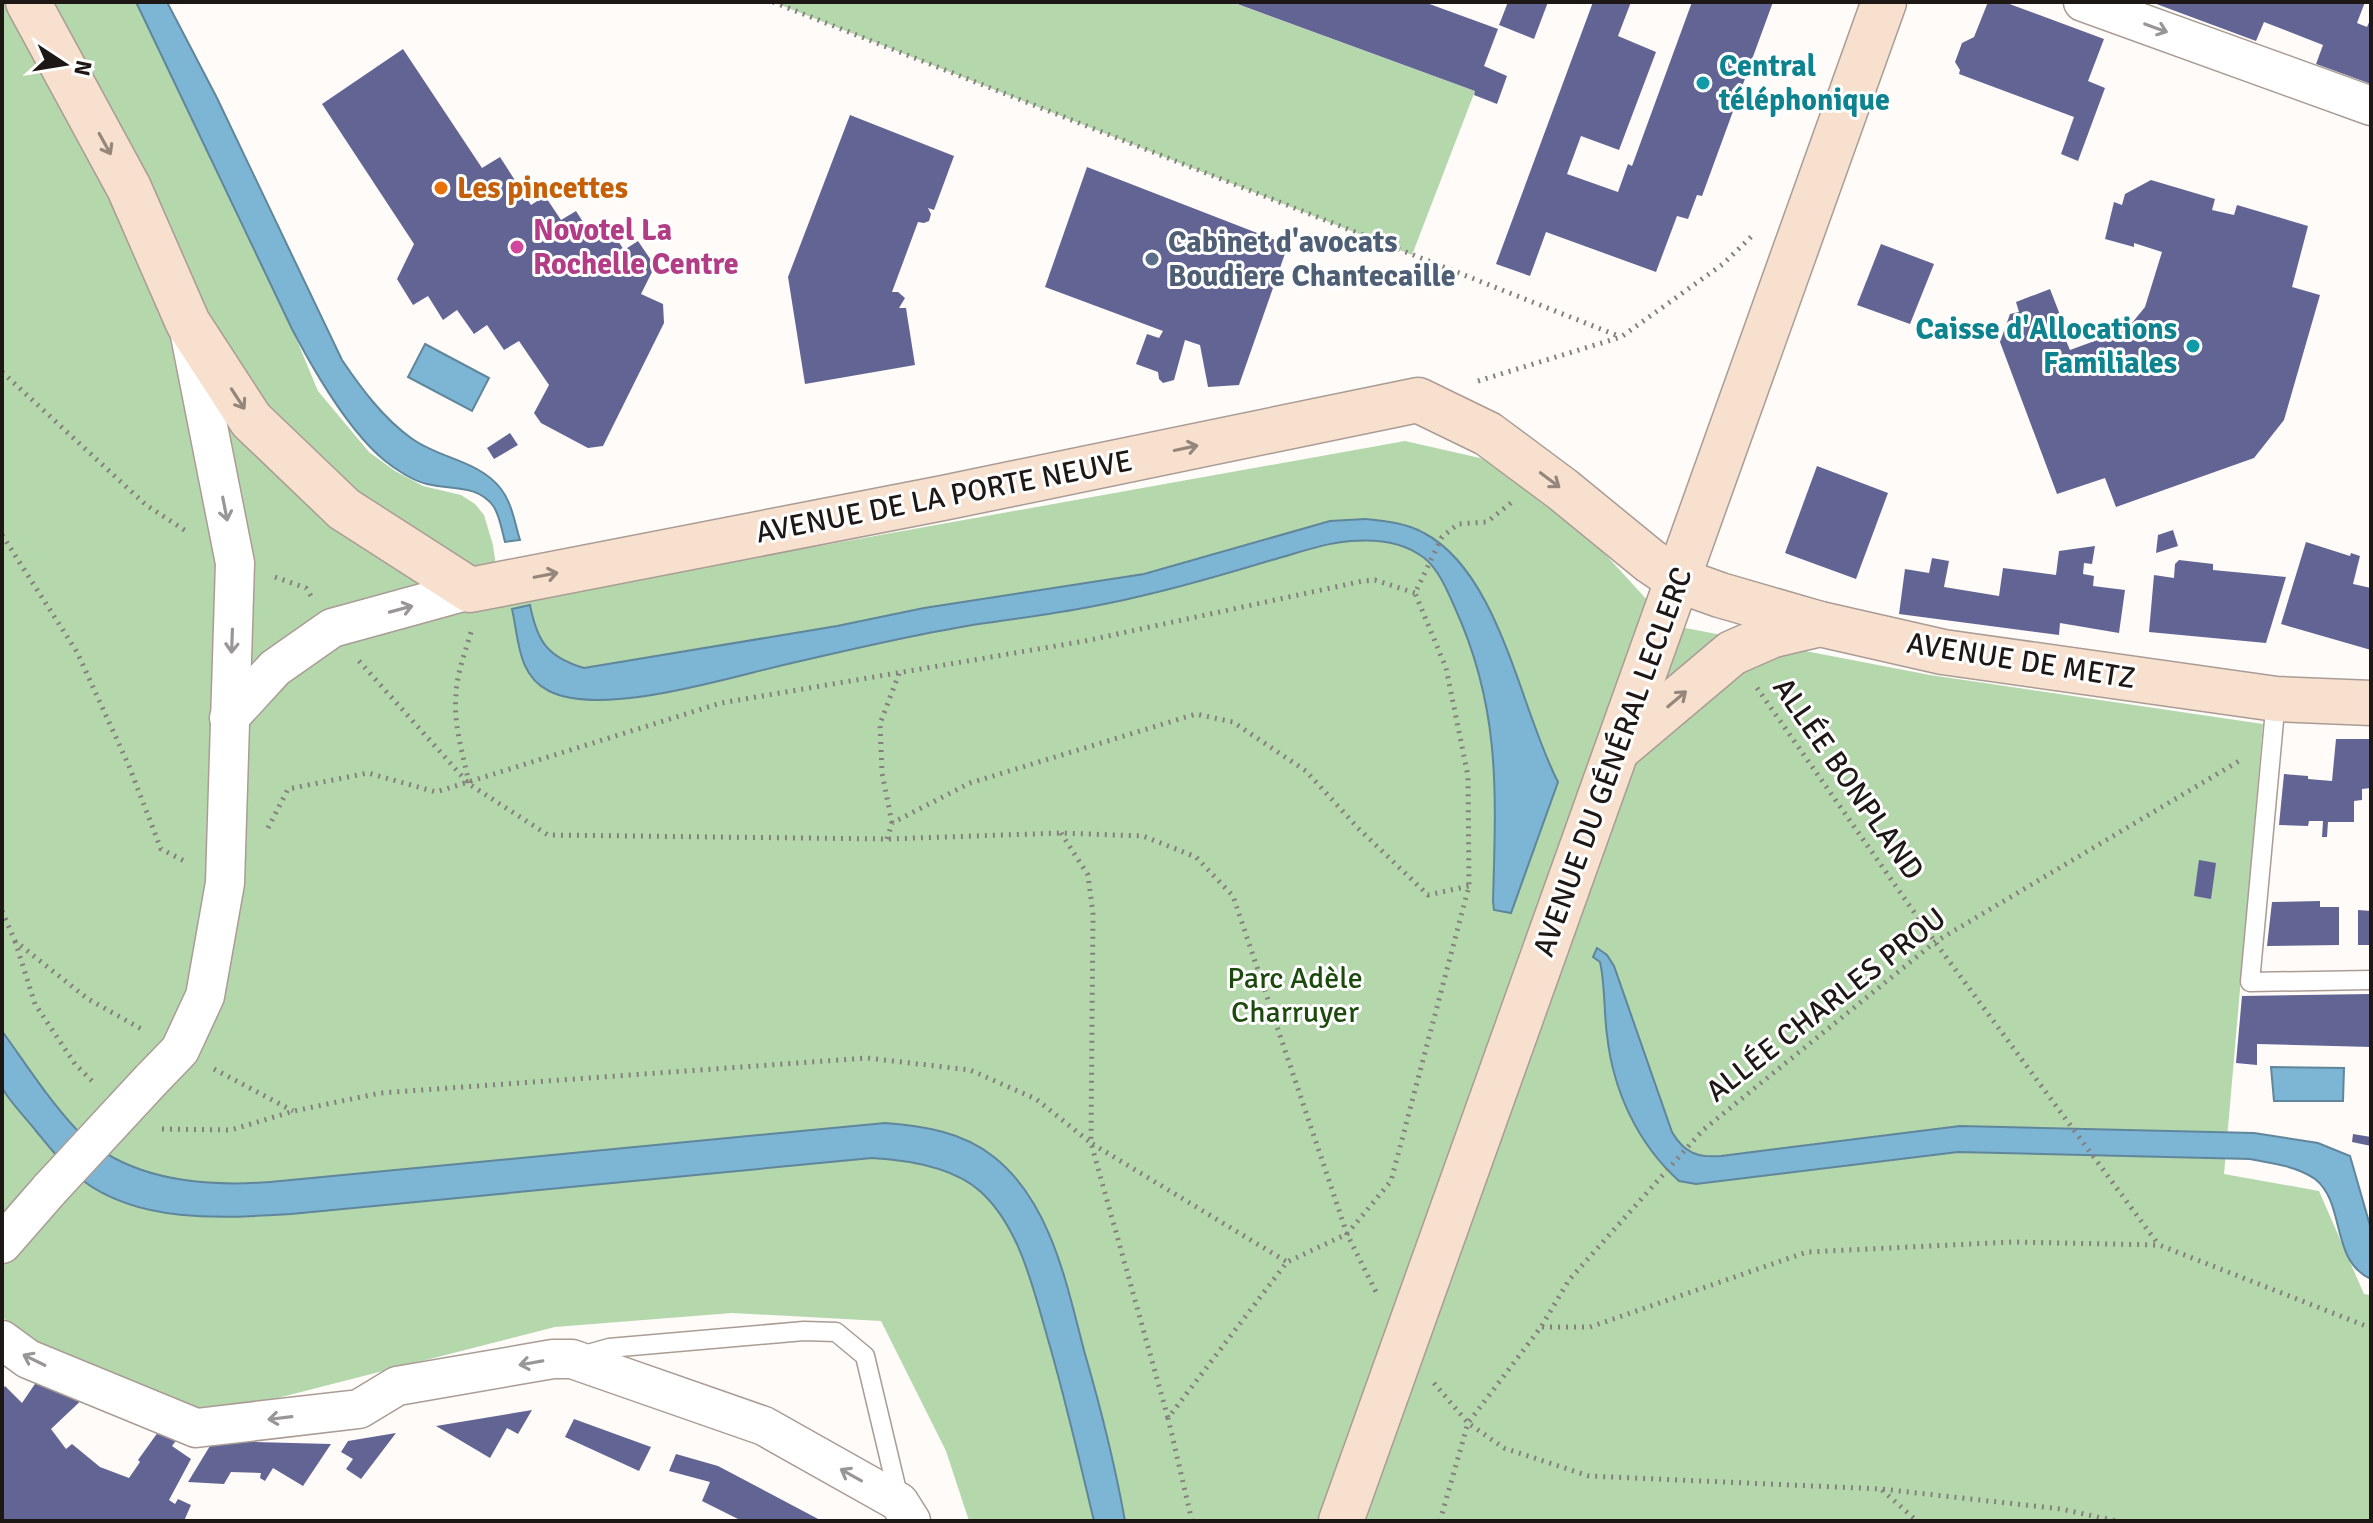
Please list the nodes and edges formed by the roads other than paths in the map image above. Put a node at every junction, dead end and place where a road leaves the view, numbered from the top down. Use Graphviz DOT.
graph roads {
  1 [pos="28,2"];
  2 [pos="1884,2"];
  3 [pos="2083,2"];
  4 [pos="2371,106"];
  5 [pos="188,323"];
  6 [pos="1678,580"];
  7 [pos="470,590"];
  8 [pos="1820,624"];
  9 [pos="2276,699"];
  10 [pos="2371,703"];
  11 [pos="229,718"];
  12 [pos="1618,749"];
  13 [pos="2371,980"];
  14 [pos="2,1244"];
  15 [pos="2,1340"];
  16 [pos="572,1359"];
  17 [pos="905,1512"];
  18 [pos="1341,1521"];
  1 -- 5 [label="street, one-way"];
  2 -- 6 [label="street, AVENUE DU GÉNÉRAL LECLERC"];
  3 -- 4 [label="street, one-way"];
  5 -- 7 [label="street, one-way"];
  5 -- 11 [label="street, one-way"];
  7 -- 6 [label="street, AVENUE DE LA PORTE NEUVE, one-way"];
  6 -- 8 [label="street, AVENUE DE METZ"];
  6 -- 12 [label="street, AVENUE DU GÉNÉRAL LECLERC"];
  11 -- 7 [label="street, one-way"];
  8 -- 9 [label="street, AVENUE DE METZ"];
  12 -- 8 [label="street, one-way"];
  9 -- 10 [label="street, AVENUE DE METZ"];
  9 -- 13 [label="lane"];
  11 -- 14 [label="street, bridge"];
  12 -- 18 [label="street, AVENUE DU GÉNÉRAL LECLERC"];
  16 -- 15 [label="street, one-way"];
  17 -- 16 [label="street, one-way"];
  16 -- 17 [label="lane"];
}
